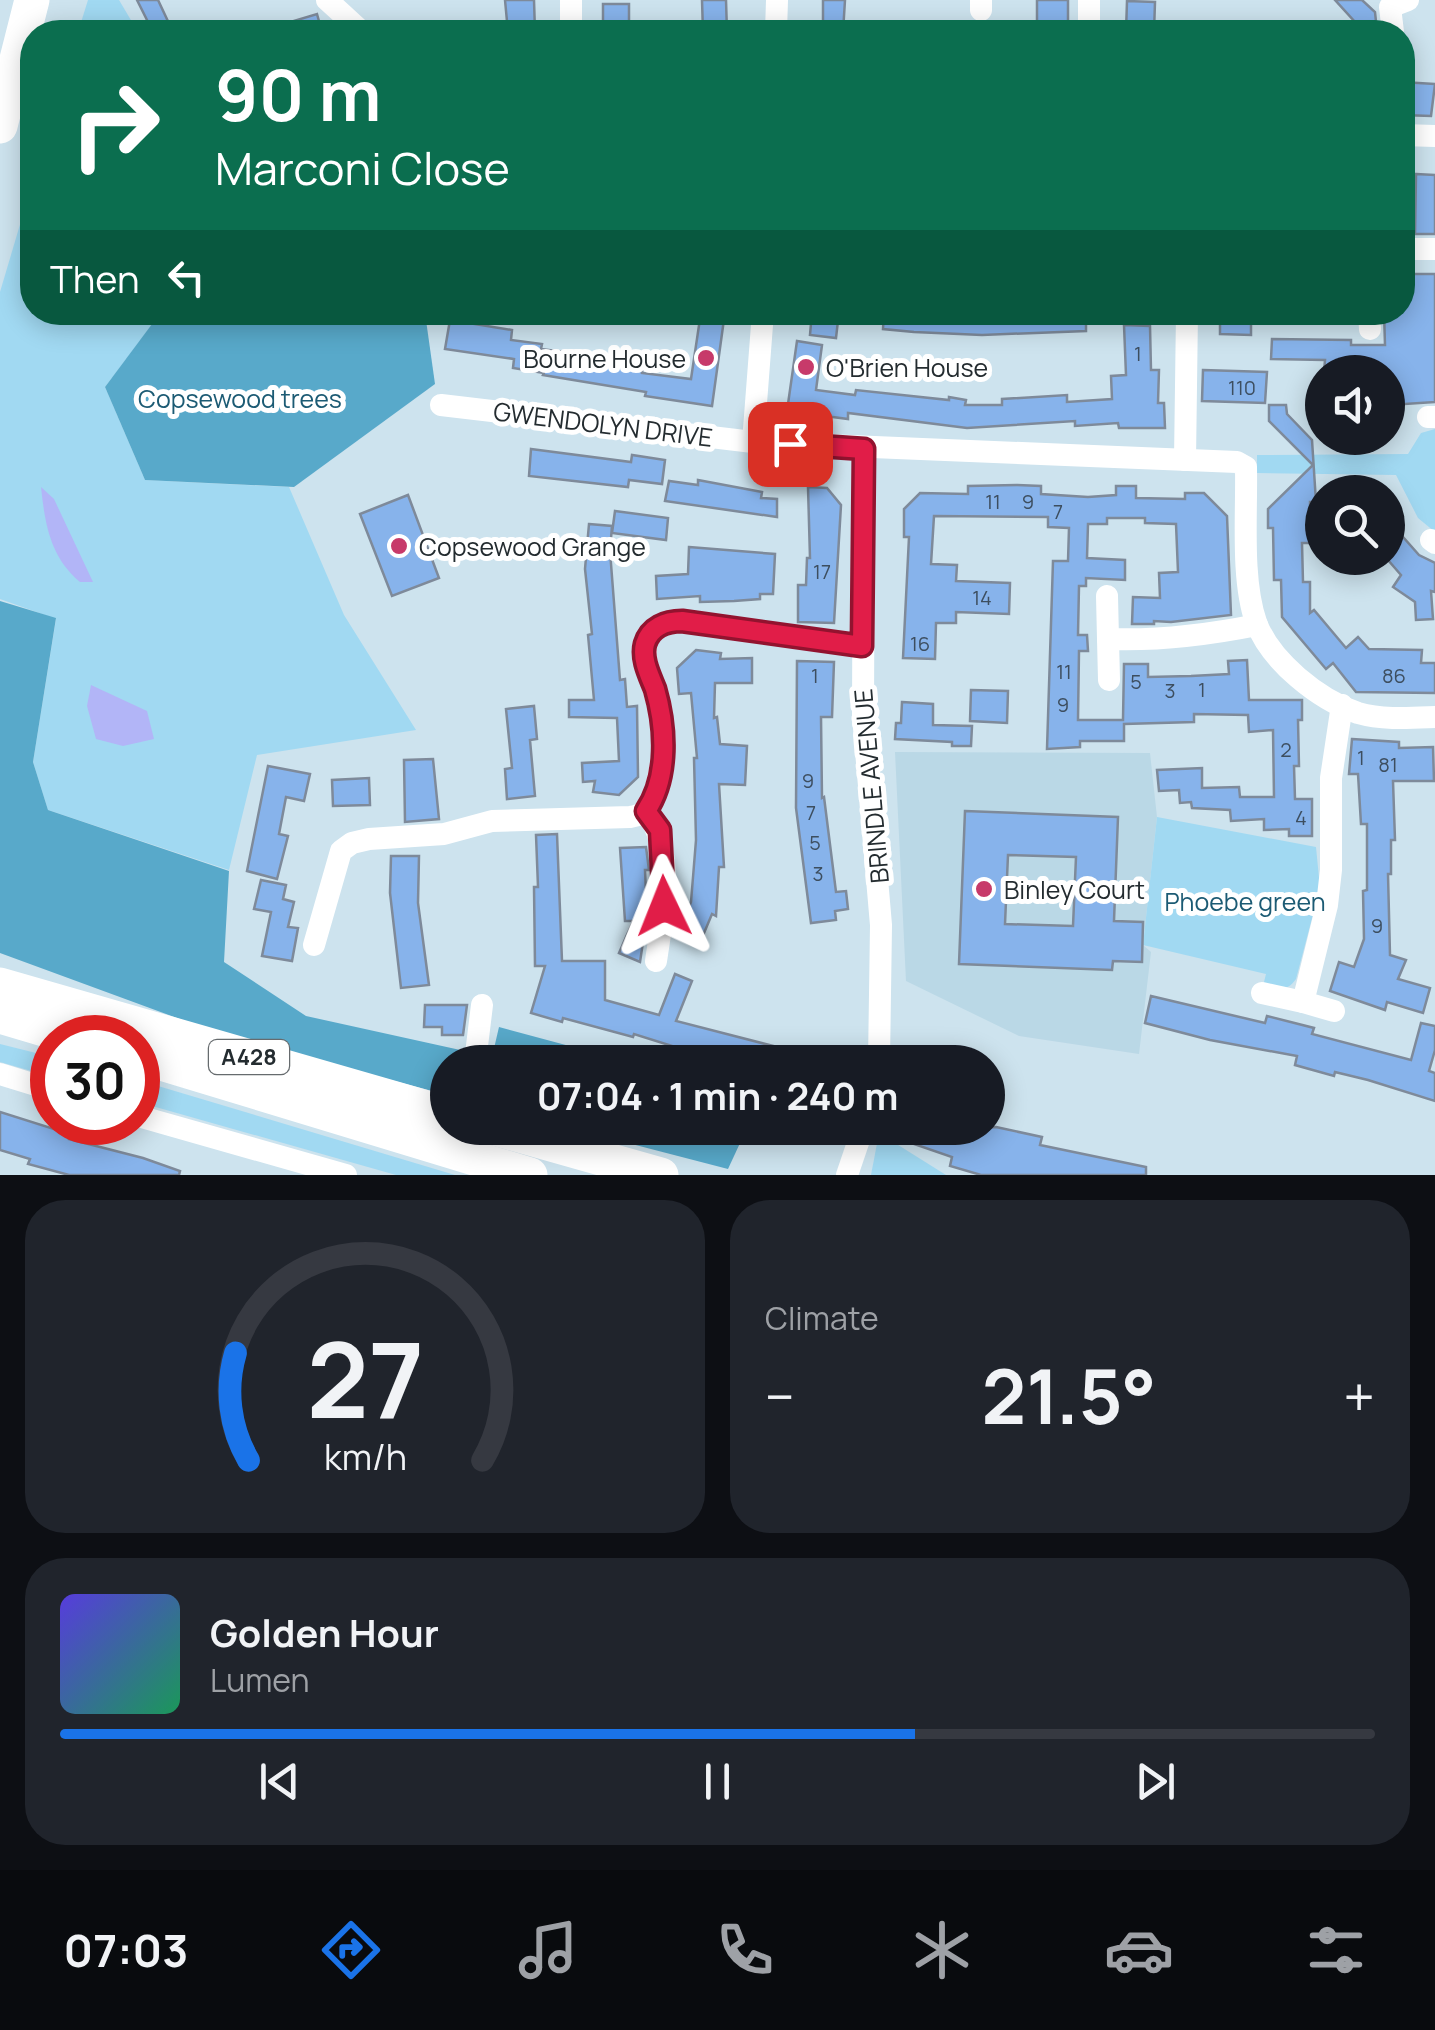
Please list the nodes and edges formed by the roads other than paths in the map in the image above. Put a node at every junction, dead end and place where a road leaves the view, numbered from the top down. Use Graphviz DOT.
graph roads {
  1 [pos="328,0"];
  2 [pos="349,20"];
  3 [pos="20,47"];
  4 [pos="0,126"];
  5 [pos="762,325"];
  6 [pos="1187,325"];
  7 [pos="441,406"];
  8 [pos="753,442"];
  9 [pos="864,449"];
  10 [pos="1185,460"];
  11 [pos="1107,596"];
  12 [pos="1257,624"];
  13 [pos="1108,639"];
  14 [pos="862,646"];
  15 [pos="1108,680"];
  16 [pos="1342,705"];
  17 [pos="1435,718"];
  18 [pos="646,811"];
  19 [pos="314,945"];
  20 [pos="656,961"];
  21 [pos="0,985"];
  22 [pos="1262,993"];
  23 [pos="1303,1002"];
  24 [pos="482,1005"];
  25 [pos="1334,1011"];
  26 [pos="0,1016"];
  27 [pos="30,1025"];
  28 [pos="477,1045"];
  29 [pos="879,1045"];
  30 [pos="160,1063"];
  31 [pos="0,1074"];
  32 [pos="30,1083"];
  33 [pos="430,1109"];
  34 [pos="160,1122"];
  35 [pos="554,1145"];
  36 [pos="857,1145"];
  37 [pos="346,1175"];
  38 [pos="530,1175"];
  39 [pos="661,1175"];
  40 [pos="846,1175"];
  1 -- 2 [label="street"];
  3 -- 4 [label="main road"];
  5 -- 8 [label="street"];
  6 -- 10 [label="street"];
  7 -- 8 [label="street, GWENDOLYN DRIVE"];
  8 -- 9 [label="street, GWENDOLYN DRIVE"];
  9 -- 10 [label="street, GWENDOLYN DRIVE"];
  9 -- 14 [label="street, BRINDLE AVENUE"];
  10 -- 12 [label="street, GWENDOLYN DRIVE"];
  11 -- 13 [label="street"];
  12 -- 13 [label="street"];
  12 -- 16 [label="street"];
  13 -- 15 [label="street"];
  14 -- 18 [label="street"];
  14 -- 29 [label="street, BRINDLE AVENUE"];
  16 -- 17 [label="street"];
  16 -- 23 [label="street"];
  18 -- 19 [label="street"];
  18 -- 20 [label="street"];
  21 -- 33 [label="main road, A428"];
  22 -- 23 [label="street"];
  23 -- 25 [label="street"];
  24 -- 28 [label="street"];
  26 -- 27 [label="main road"];
  30 -- 38 [label="main road, A428"];
  31 -- 32 [label="street"];
  34 -- 37 [label="street"];
  35 -- 39 [label="main road"];
  36 -- 40 [label="street"];
}
